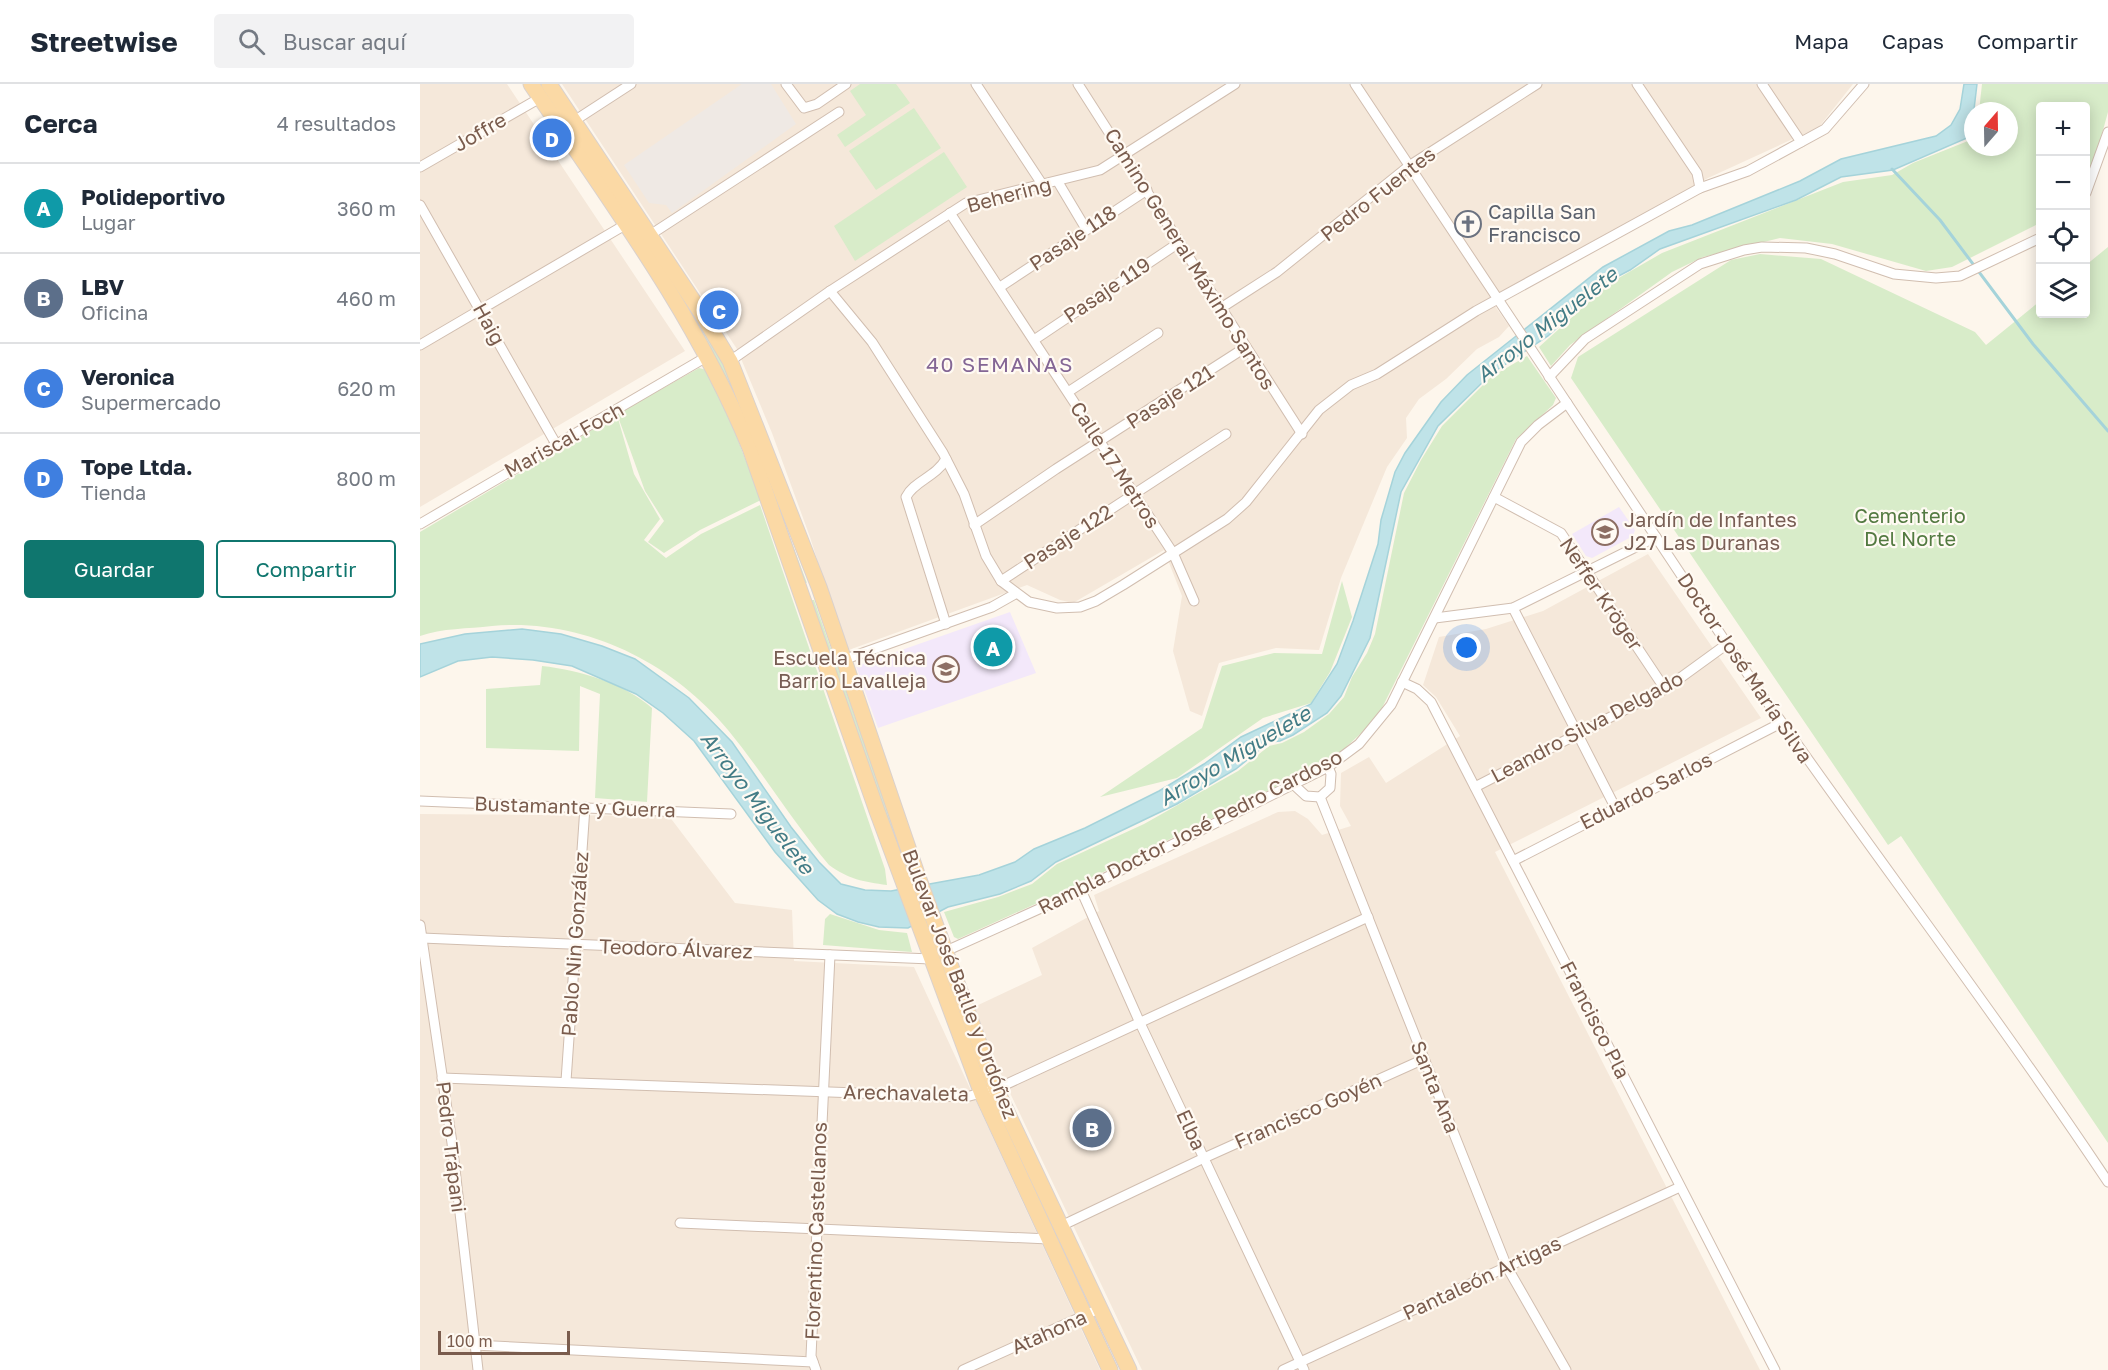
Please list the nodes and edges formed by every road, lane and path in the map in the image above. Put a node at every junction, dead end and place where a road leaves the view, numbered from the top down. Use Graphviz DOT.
graph roads {
  1 [pos="531,84"];
  2 [pos="549,84"];
  3 [pos="631,84"];
  4 [pos="786,84"];
  5 [pos="846,84"];
  6 [pos="976,84"];
  7 [pos="1078,84"];
  8 [pos="1236,84"];
  9 [pos="1354,84"];
  10 [pos="1537,84"];
  11 [pos="1637,84"];
  12 [pos="1762,84"];
  13 [pos="1864,84"];
  14 [pos="540,98"];
  15 [pos="839,112"];
  16 [pos="574,121"];
  17 [pos="2108,132"];
  18 [pos="1800,142"];
  19 [pos="1125,154"];
  20 [pos="1409,165"];
  21 [pos="420,167"];
  22 [pos="2090,180"];
  23 [pos="1058,182"];
  24 [pos="1042,184"];
  25 [pos="1700,188"];
  26 [pos="1147,190"];
  27 [pos="420,205"];
  28 [pos="950,213"];
  29 [pos="631,221"];
  30 [pos="1086,229"];
  31 [pos="650,235"];
  32 [pos="2036,240"];
  33 [pos="1180,242"];
  34 [pos="1000,287"];
  35 [pos="830,291"];
  36 [pos="1499,300"];
  37 [pos="1221,308"];
  38 [pos="481,310"];
  39 [pos="1158,333"];
  40 [pos="1034,340"];
  41 [pos="420,345"];
  42 [pos="1246,348"];
  43 [pos="708,356"];
  44 [pos="730,361"];
  45 [pos="1549,377"];
  46 [pos="1068,392"];
  47 [pos="1567,403"];
  48 [pos="1227,434"];
  49 [pos="1302,434"];
  50 [pos="1100,442"];
  51 [pos="556,444"];
  52 [pos="946,459"];
  53 [pos="935,474"];
  54 [pos="955,475"];
  55 [pos="1134,494"];
  56 [pos="1494,497"];
  57 [pos="421,520"];
  58 [pos="974,525"];
  59 [pos="1656,537"];
  60 [pos="1173,554"];
  61 [pos="1588,573"];
  62 [pos="1001,581"];
  63 [pos="819,587"];
  64 [pos="801,593"];
  65 [pos="1015,594"];
  66 [pos="1194,601"];
  67 [pos="1513,608"];
  68 [pos="1435,618"];
  69 [pos="946,624"];
  70 [pos="1727,644"];
  71 [pos="843,660"];
  72 [pos="1402,682"];
  73 [pos="1665,689"];
  74 [pos="1781,723"];
  75 [pos="1578,735"];
  76 [pos="1328,767"];
  77 [pos="1293,784"];
  78 [pos="1475,787"];
  79 [pos="1320,797"];
  80 [pos="420,801"];
  81 [pos="585,807"];
  82 [pos="1616,807"];
  83 [pos="731,814"];
  84 [pos="1513,861"];
  85 [pos="910,878"];
  86 [pos="1081,890"];
  87 [pos="1368,916"];
  88 [pos="420,925"];
  89 [pos="422,938"];
  90 [pos="575,944"];
  91 [pos="946,951"];
  92 [pos="830,955"];
  93 [pos="931,959"];
  94 [pos="1140,1023"];
  95 [pos="1424,1059"];
  96 [pos="442,1078"];
  97 [pos="566,1081"];
  98 [pos="822,1090"];
  99 [pos="989,1091"];
  100 [pos="1204,1158"];
  101 [pos="2108,1182"];
  102 [pos="1680,1187"];
  103 [pos="680,1223"];
  104 [pos="1063,1225"];
  105 [pos="816,1228"];
  106 [pos="1048,1239"];
  107 [pos="1507,1267"];
  108 [pos="1101,1308"];
  109 [pos="1085,1316"];
  110 [pos="474,1345"];
  111 [pos="815,1366"];
  112 [pos="1302,1366"];
  113 [pos="477,1370"];
  114 [pos="963,1370"];
  115 [pos="1110,1370"];
  116 [pos="1130,1370"];
  117 [pos="1283,1370"];
  118 [pos="1566,1370"];
  119 [pos="1775,1370"];
  1 -- 14 [label="main road, Bulevar José Batlle y Ordóñez"];
  2 -- 16 [label="main road, Bulevar José Batlle y Ordóñez"];
  3 -- 16 [label="street"];
  4 -- 5 [label="street"];
  6 -- 24 [label="street"];
  7 -- 19 [label="street, Camino General Máximo Santos"];
  8 -- 19 [label="street, Behering"];
  9 -- 20 [label="street, Doctor José María Silva"];
  10 -- 20 [label="street, Pedro Fuentes"];
  11 -- 25 [label="street"];
  12 -- 18 [label="street"];
  13 -- 18 [label="street"];
  14 -- 21 [label="street, Joffre"];
  14 -- 29 [label="main road, Bulevar José Batlle y Ordóñez"];
  15 -- 31 [label="street"];
  16 -- 29 [label="main road, Bulevar José Batlle y Ordóñez"];
  17 -- 22 [label="street"];
  18 -- 25 [label="street"];
  19 -- 23 [label="street, Behering"];
  19 -- 26 [label="street, Camino General Máximo Santos"];
  20 -- 36 [label="street, Doctor José María Silva"];
  20 -- 37 [label="street, Pedro Fuentes"];
  23 -- 24 [label="street, Behering"];
  23 -- 30 [label="street"];
  24 -- 28 [label="street, Behering"];
  25 -- 36 [label="street"];
  26 -- 30 [label="street, Pasaje 118"];
  26 -- 33 [label="street, Camino General Máximo Santos"];
  27 -- 38 [label="street, Haig"];
  28 -- 34 [label="street, Calle 17 Metros"];
  28 -- 35 [label="street, Behering"];
  29 -- 31 [label="main road, Bulevar José Batlle y Ordóñez"];
  29 -- 38 [label="street"];
  29 -- 43 [label="main road, Bulevar José Batlle y Ordóñez"];
  30 -- 34 [label="street, Pasaje 118"];
  31 -- 44 [label="main road, Bulevar José Batlle y Ordóñez"];
  32 -- 45 [label="street"];
  33 -- 37 [label="street, Camino General Máximo Santos"];
  33 -- 40 [label="street, Pasaje 119"];
  34 -- 40 [label="street, Calle 17 Metros"];
  35 -- 44 [label="street, Behering"];
  35 -- 52 [label="street"];
  36 -- 45 [label="street, Doctor José María Silva"];
  36 -- 49 [label="street"];
  37 -- 42 [label="street, Camino General Máximo Santos"];
  38 -- 41 [label="street"];
  38 -- 51 [label="street, Haig"];
  39 -- 46 [label="street"];
  40 -- 46 [label="street, Calle 17 Metros"];
  42 -- 49 [label="street, Camino General Máximo Santos"];
  42 -- 50 [label="street, Pasaje 121"];
  43 -- 51 [label="street, Mariscal Foch"];
  43 -- 64 [label="main road, Bulevar José Batlle y Ordóñez"];
  44 -- 63 [label="main road, Bulevar José Batlle y Ordóñez"];
  45 -- 47 [label="street, Doctor José María Silva"];
  46 -- 50 [label="street, Calle 17 Metros"];
  47 -- 56 [label="street, Rambla Doctor José Pedro Cardoso"];
  47 -- 59 [label="street, Doctor José María Silva"];
  48 -- 55 [label="street, Pasaje 122"];
  49 -- 60 [label="street"];
  50 -- 55 [label="street, Calle 17 Metros"];
  50 -- 58 [label="street, Pasaje 121"];
  51 -- 57 [label="street, Mariscal Foch"];
  52 -- 53 [label="street"];
  52 -- 54 [label="street"];
  53 -- 54 [label="street"];
  53 -- 69 [label="street"];
  54 -- 58 [label="street"];
  55 -- 60 [label="street, Calle 17 Metros"];
  55 -- 62 [label="street, Pasaje 122"];
  56 -- 61 [label="street, Neffer Kröger"];
  56 -- 68 [label="street, Rambla Doctor José Pedro Cardoso"];
  58 -- 62 [label="street"];
  59 -- 61 [label="street"];
  59 -- 70 [label="street, Doctor José María Silva"];
  60 -- 65 [label="street"];
  60 -- 66 [label="street, Calle 17 Metros"];
  61 -- 67 [label="street"];
  61 -- 73 [label="street, Neffer Kröger"];
  62 -- 65 [label="street"];
  63 -- 64 [label="street"];
  63 -- 71 [label="main road, Bulevar José Batlle y Ordóñez"];
  64 -- 85 [label="main road, Bulevar José Batlle y Ordóñez"];
  65 -- 69 [label="street"];
  67 -- 68 [label="street"];
  67 -- 75 [label="street"];
  68 -- 72 [label="street, Rambla Doctor José Pedro Cardoso"];
  69 -- 71 [label="street"];
  70 -- 73 [label="street, Leandro Silva Delgado"];
  70 -- 74 [label="street, Doctor José María Silva"];
  71 -- 85 [label="main road, Bulevar José Batlle y Ordóñez"];
  72 -- 76 [label="street, Rambla Doctor José Pedro Cardoso"];
  72 -- 78 [label="street, Francisco Pla"];
  73 -- 75 [label="street, Leandro Silva Delgado"];
  74 -- 82 [label="street, Eduardo Sarlos"];
  74 -- 101 [label="street, Doctor José María Silva"];
  75 -- 78 [label="street, Leandro Silva Delgado"];
  75 -- 82 [label="street"];
  76 -- 77 [label="street, Rambla Doctor José Pedro Cardoso"];
  76 -- 79 [label="street"];
  77 -- 79 [label="street"];
  77 -- 86 [label="street, Rambla Doctor José Pedro Cardoso"];
  78 -- 84 [label="street, Francisco Pla"];
  79 -- 87 [label="street, Santa Ana"];
  80 -- 81 [label="street, Bustamante y Guerra"];
  81 -- 83 [label="street, Bustamante y Guerra"];
  81 -- 90 [label="street, Pablo Nin González"];
  82 -- 84 [label="street, Eduardo Sarlos"];
  84 -- 102 [label="street, Francisco Pla"];
  85 -- 91 [label="main road, Bulevar José Batlle y Ordóñez"];
  85 -- 93 [label="main road, Bulevar José Batlle y Ordóñez"];
  86 -- 91 [label="street, Rambla Doctor José Pedro Cardoso"];
  86 -- 94 [label="street, Elba"];
  87 -- 94 [label="street, Arechavaleta"];
  87 -- 95 [label="street, Santa Ana"];
  88 -- 89 [label="street, Pedro Trápani"];
  89 -- 90 [label="street, Teodoro Álvarez"];
  89 -- 96 [label="street, Pedro Trápani"];
  90 -- 92 [label="street, Teodoro Álvarez"];
  90 -- 97 [label="street, Pablo Nin González"];
  91 -- 99 [label="main road, Bulevar José Batlle y Ordóñez"];
  92 -- 93 [label="street, Teodoro Álvarez"];
  92 -- 98 [label="street, Florentino Castellanos"];
  93 -- 99 [label="main road, Bulevar José Batlle y Ordóñez"];
  94 -- 99 [label="street, Arechavaleta"];
  94 -- 100 [label="street, Elba"];
  95 -- 100 [label="street, Francisco Goyén"];
  95 -- 107 [label="street, Santa Ana"];
  96 -- 97 [label="street, Arechavaleta"];
  96 -- 110 [label="street, Pedro Trápani"];
  97 -- 98 [label="street, Arechavaleta"];
  98 -- 99 [label="street, Arechavaleta"];
  98 -- 105 [label="street, Florentino Castellanos"];
  99 -- 104 [label="main road, Bulevar José Batlle y Ordóñez"];
  99 -- 106 [label="main road, Bulevar José Batlle y Ordóñez"];
  100 -- 104 [label="street, Francisco Goyén"];
  100 -- 112 [label="street, Elba"];
  102 -- 107 [label="street, Pantaleón Artigas"];
  102 -- 119 [label="street, Francisco Pla"];
  103 -- 105 [label="street"];
  104 -- 108 [label="main road, Bulevar José Batlle y Ordóñez"];
  105 -- 106 [label="street"];
  105 -- 111 [label="street, Florentino Castellanos"];
  106 -- 109 [label="main road, Bulevar José Batlle y Ordóñez"];
  107 -- 112 [label="street, Pantaleón Artigas"];
  107 -- 118 [label="street, Santa Ana"];
  108 -- 109 [label="street, Atahona"];
  108 -- 116 [label="main road, Bulevar José Batlle y Ordóñez"];
  109 -- 114 [label="street, Atahona"];
  109 -- 115 [label="main road, Bulevar José Batlle y Ordóñez"];
  110 -- 111 [label="street"];
  110 -- 113 [label="street, Pedro Trápani"];
  112 -- 117 [label="street, Pantaleón Artigas"];
}
